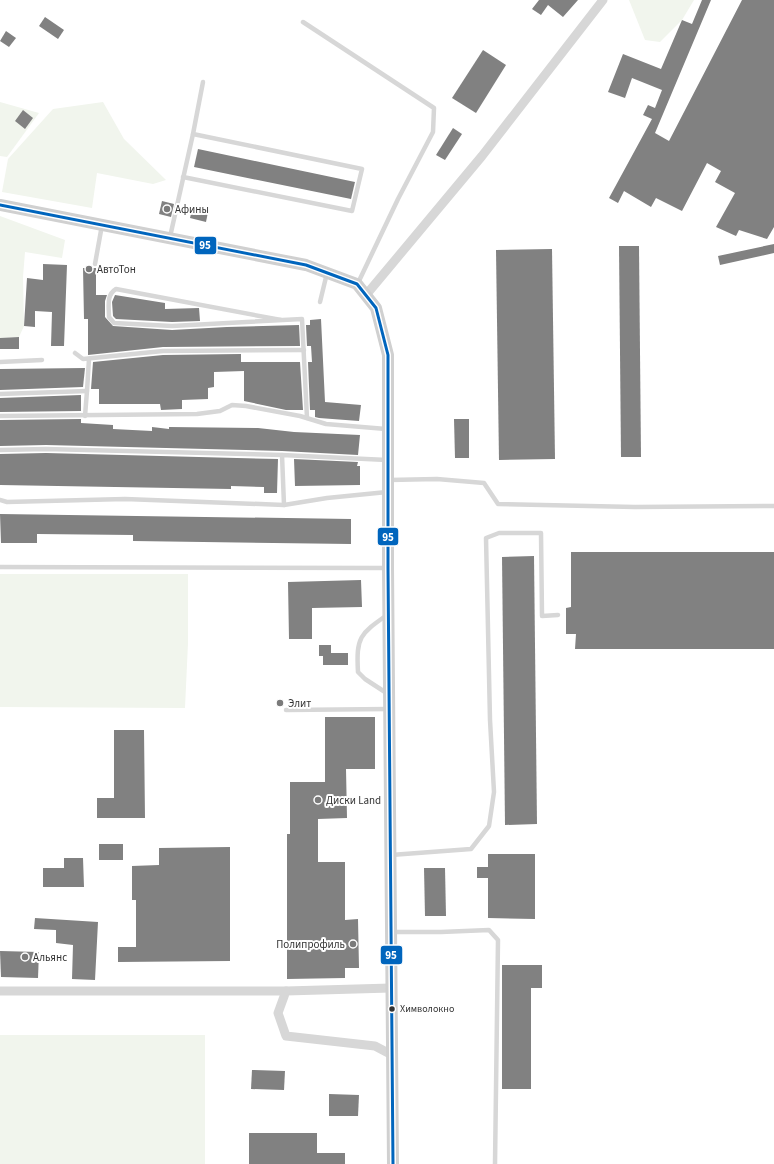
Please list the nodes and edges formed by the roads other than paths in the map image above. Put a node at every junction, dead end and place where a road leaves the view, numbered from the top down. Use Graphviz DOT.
graph roads {
  1 [pos="603,0"];
  2 [pos="303,22"];
  3 [pos="203,82"];
  4 [pos="193,134"];
  5 [pos="183,177"];
  6 [pos="0,205"];
  7 [pos="102,225"];
  8 [pos="170,239"];
  9 [pos="94,264"];
  10 [pos="327,273"];
  11 [pos="357,284"];
  12 [pos="366,296"];
  13 [pos="320,302"];
  14 [pos="281,320"];
  15 [pos="304,350"];
  16 [pos="75,352"];
  17 [pos="88,358"];
  18 [pos="42,360"];
  19 [pos="0,362"];
  20 [pos="88,391"];
  21 [pos="0,394"];
  22 [pos="0,416"];
  23 [pos="85,416"];
  24 [pos="307,418"];
  25 [pos="389,429"];
  26 [pos="0,450"];
  27 [pos="282,455"];
  28 [pos="389,460"];
  29 [pos="389,486"];
  30 [pos="0,500"];
  31 [pos="284,505"];
  32 [pos="774,506"];
  33 [pos="0,567"];
  34 [pos="388,568"];
  35 [pos="389,614"];
  36 [pos="558,615"];
  37 [pos="390,695"];
  38 [pos="390,709"];
  39 [pos="286,710"];
  40 [pos="391,855"];
  41 [pos="391,932"];
  42 [pos="391,988"];
  43 [pos="0,991"];
  44 [pos="286,991"];
  45 [pos="392,1055"];
  46 [pos="393,1164"];
  47 [pos="495,1164"];
  1 -- 12 [label="street"];
  2 -- 11 [label="lane"];
  3 -- 4 [label="lane"];
  4 -- 5 [label="lane"];
  4 -- 5 [label="lane"];
  5 -- 8 [label="lane"];
  6 -- 7 [label="main road"];
  7 -- 8 [label="main road"];
  7 -- 9 [label="lane"];
  8 -- 10 [label="main road"];
  10 -- 11 [label="main road"];
  10 -- 13 [label="lane"];
  11 -- 12 [label="main road"];
  12 -- 25 [label="main road"];
  14 -- 14 [label="lane"];
  14 -- 15 [label="lane"];
  15 -- 17 [label="lane"];
  15 -- 24 [label="lane"];
  16 -- 17 [label="lane"];
  17 -- 20 [label="lane"];
  18 -- 19 [label="lane"];
  20 -- 21 [label="lane"];
  20 -- 23 [label="lane"];
  22 -- 23 [label="lane"];
  23 -- 24 [label="lane"];
  24 -- 25 [label="lane"];
  25 -- 28 [label="main road"];
  26 -- 27 [label="lane"];
  27 -- 28 [label="lane"];
  27 -- 31 [label="lane"];
  28 -- 29 [label="main road"];
  29 -- 31 [label="lane"];
  29 -- 32 [label="lane"];
  29 -- 34 [label="main road"];
  30 -- 31 [label="lane"];
  33 -- 34 [label="lane"];
  34 -- 35 [label="main road"];
  35 -- 37 [label="main road"];
  35 -- 37 [label="lane"];
  36 -- 40 [label="lane"];
  37 -- 38 [label="main road"];
  38 -- 39 [label="lane"];
  38 -- 40 [label="main road"];
  40 -- 41 [label="main road"];
  41 -- 42 [label="main road"];
  41 -- 47 [label="lane"];
  42 -- 44 [label="street"];
  42 -- 45 [label="main road"];
  43 -- 44 [label="street"];
  44 -- 45 [label="street"];
  45 -- 46 [label="main road"];
}
